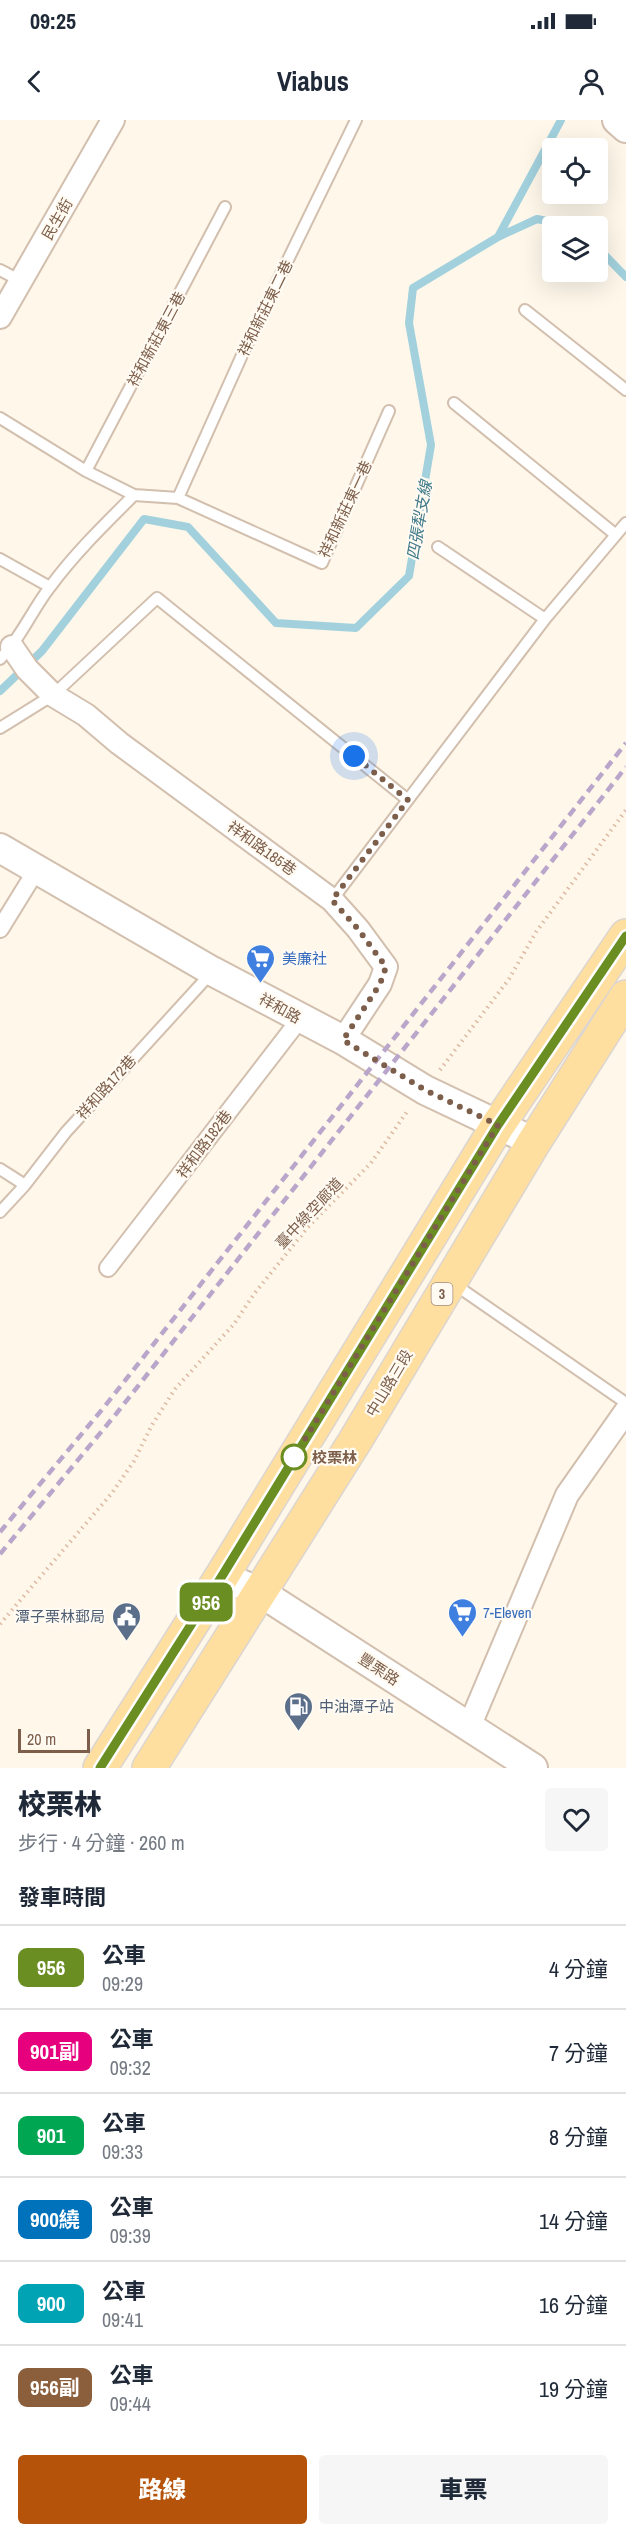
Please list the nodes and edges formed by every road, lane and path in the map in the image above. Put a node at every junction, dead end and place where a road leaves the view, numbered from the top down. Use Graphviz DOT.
graph roads {
  1 [pos="113,120"];
  2 [pos="356,120"];
  3 [pos="617,120"];
  4 [pos="626,128"];
  5 [pos="225,207"];
  6 [pos="0,270"];
  7 [pos="22,281"];
  8 [pos="525,310"];
  9 [pos="0,317"];
  10 [pos="626,390"];
  11 [pos="454,403"];
  12 [pos="389,411"];
  13 [pos="0,418"];
  14 [pos="86,471"];
  15 [pos="134,495"];
  16 [pos="178,498"];
  17 [pos="626,523"];
  18 [pos="616,535"];
  19 [pos="438,547"];
  20 [pos="0,559"];
  21 [pos="50,587"];
  22 [pos="545,619"];
  23 [pos="6,653"];
  24 [pos="53,695"];
  25 [pos="0,728"];
  26 [pos="408,800"];
  27 [pos="626,810"];
  28 [pos="0,848"];
  29 [pos="37,869"];
  30 [pos="332,900"];
  31 [pos="0,929"];
  32 [pos="626,936"];
  33 [pos="212,972"];
  34 [pos="626,997"];
  35 [pos="300,1019"];
  36 [pos="343,1040"];
  37 [pos="425,1090"];
  38 [pos="498,1125"];
  39 [pos="534,1142"];
  40 [pos="0,1169"];
  41 [pos="25,1185"];
  42 [pos="0,1212"];
  43 [pos="108,1268"];
  44 [pos="450,1281"];
  45 [pos="626,1403"];
  46 [pos="626,1411"];
  47 [pos="222,1576"];
  48 [pos="260,1592"];
  49 [pos="0,1624"];
  50 [pos="469,1727"];
  51 [pos="100,1768"];
  52 [pos="149,1768"];
  53 [pos="533,1768"];
  1 -- 7 [label="street, 民生街"];
  2 -- 16 [label="lane, 祥和新莊東二巷"];
  3 -- 4 [label="street"];
  5 -- 14 [label="lane, 祥和新莊東三巷"];
  6 -- 7 [label="lane"];
  7 -- 9 [label="street, 民生街"];
  8 -- 10 [label="lane"];
  11 -- 18 [label="lane"];
  12 -- 16 [label="lane, 祥和新莊東一巷"];
  13 -- 14 [label="lane"];
  14 -- 15 [label="lane"];
  15 -- 16 [label="lane"];
  15 -- 21 [label="lane"];
  17 -- 18 [label="lane"];
  18 -- 22 [label="lane"];
  19 -- 22 [label="lane"];
  20 -- 21 [label="lane"];
  21 -- 23 [label="lane"];
  22 -- 26 [label="lane"];
  23 -- 24 [label="street, 祥和路185巷"];
  24 -- 25 [label="lane"];
  24 -- 26 [label="lane"];
  24 -- 30 [label="street, 祥和路185巷"];
  26 -- 30 [label="lane"];
  27 -- 37 [label="path, 臺中綠空廊道"];
  28 -- 29 [label="street, 祥和路"];
  29 -- 31 [label="street"];
  29 -- 33 [label="street, 祥和路"];
  30 -- 36 [label="street, 祥和路185巷"];
  32 -- 38 [label="main road"];
  33 -- 35 [label="street, 祥和路"];
  33 -- 41 [label="lane, 祥和路172巷"];
  34 -- 39 [label="main road, 中山路三段 / 3"];
  35 -- 36 [label="street, 祥和路"];
  35 -- 43 [label="street, 祥和路182巷"];
  36 -- 37 [label="street, 祥和路"];
  37 -- 38 [label="street, 祥和路"];
  37 -- 49 [label="path, 臺中綠空廊道"];
  38 -- 39 [label="street, 祥和路"];
  38 -- 47 [label="main road"];
  39 -- 44 [label="main road, 中山路三段 / 3"];
  40 -- 41 [label="lane"];
  41 -- 42 [label="lane, 祥和路172巷"];
  44 -- 45 [label="lane"];
  44 -- 48 [label="main road, 中山路三段 / 3"];
  46 -- 50 [label="street"];
  47 -- 48 [label="street, 豐栗路"];
  47 -- 51 [label="main road"];
  48 -- 50 [label="street, 豐栗路"];
  48 -- 52 [label="main road, 中山路三段 / 3"];
  50 -- 53 [label="street, 豐栗路"];
}
